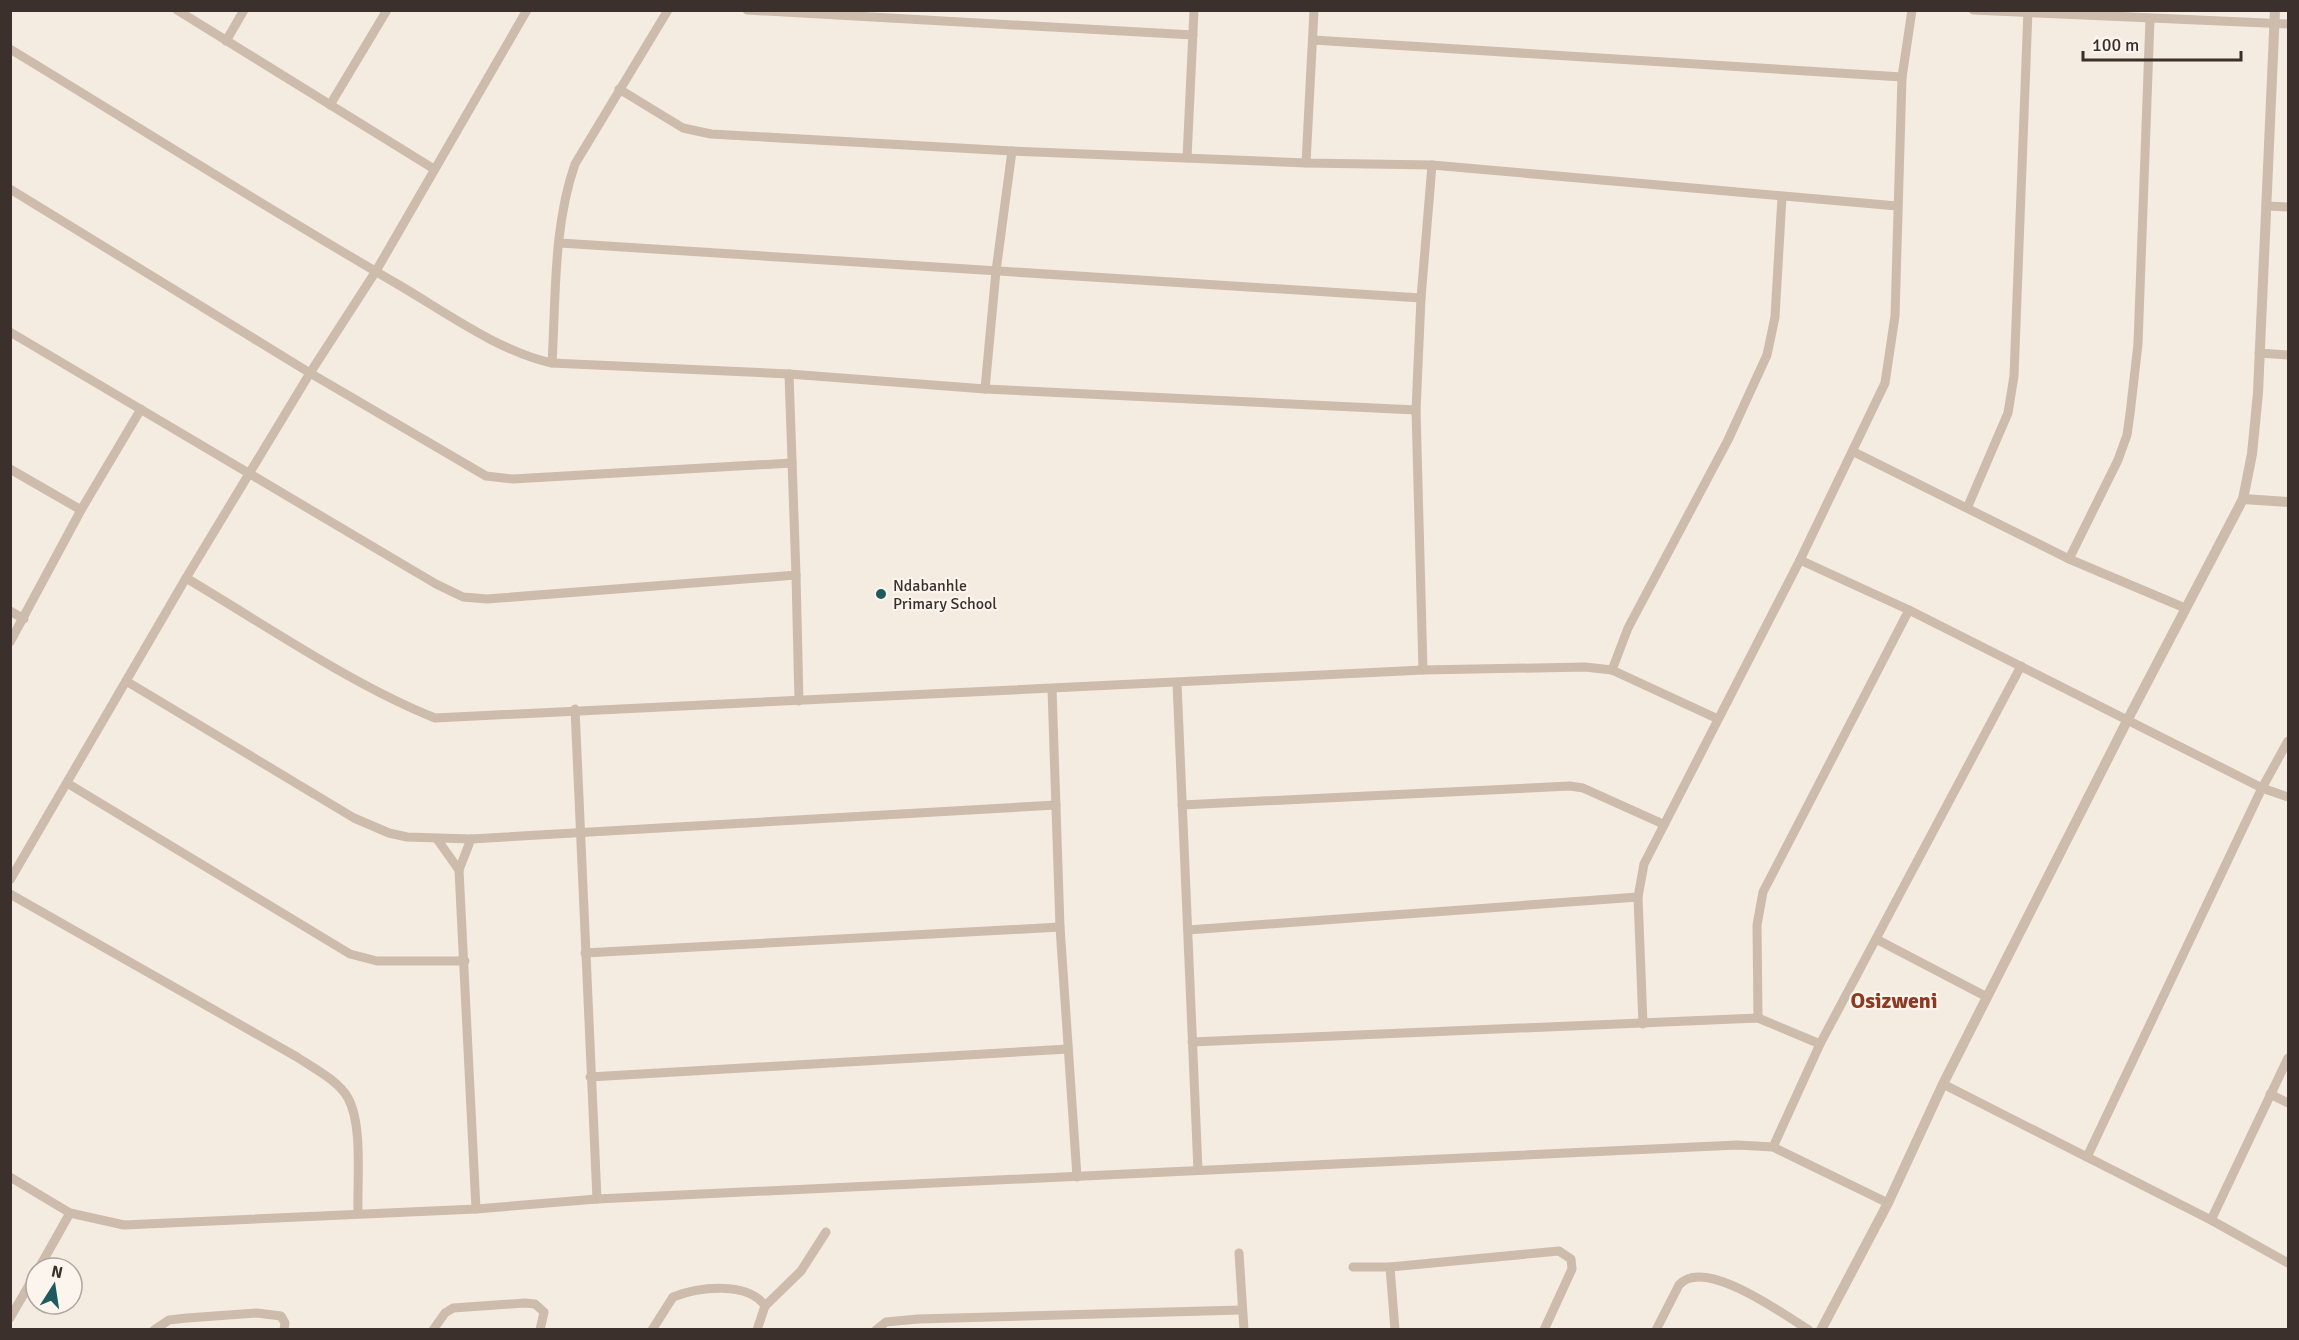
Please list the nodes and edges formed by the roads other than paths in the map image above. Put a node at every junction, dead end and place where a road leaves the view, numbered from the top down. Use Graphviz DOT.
graph roads {
  1 [pos="177,10"];
  2 [pos="244,10"];
  3 [pos="387,10"];
  4 [pos="527,10"];
  5 [pos="668,10"];
  6 [pos="747,10"];
  7 [pos="1194,10"];
  8 [pos="1314,10"];
  9 [pos="1912,10"];
  10 [pos="1973,10"];
  11 [pos="2275,10"];
  12 [pos="2028,12"];
  13 [pos="2150,19"];
  14 [pos="2275,24"];
  15 [pos="2289,24"];
  16 [pos="1193,35"];
  17 [pos="1313,40"];
  18 [pos="226,41"];
  19 [pos="10,49"];
  20 [pos="1902,77"];
  21 [pos="619,89"];
  22 [pos="330,105"];
  23 [pos="1012,151"];
  24 [pos="1187,158"];
  25 [pos="1306,163"];
  26 [pos="1432,165"];
  27 [pos="434,169"];
  28 [pos="10,189"];
  29 [pos="1782,197"];
  30 [pos="1898,206"];
  31 [pos="2267,206"];
  32 [pos="2289,207"];
  33 [pos="560,243"];
  34 [pos="376,271"];
  35 [pos="996,271"];
  36 [pos="1421,298"];
  37 [pos="10,332"];
  38 [pos="2259,353"];
  39 [pos="2289,355"];
  40 [pos="552,363"];
  41 [pos="310,373"];
  42 [pos="789,374"];
  43 [pos="985,389"];
  44 [pos="141,409"];
  45 [pos="1416,410"];
  46 [pos="1854,452"];
  47 [pos="792,463"];
  48 [pos="10,469"];
  49 [pos="250,472"];
  50 [pos="2243,499"];
  51 [pos="2289,502"];
  52 [pos="1968,506"];
  53 [pos="81,510"];
  54 [pos="2069,559"];
  55 [pos="1800,560"];
  56 [pos="796,574"];
  57 [pos="186,578"];
  58 [pos="2185,608"];
  59 [pos="1909,610"];
  60 [pos="10,611"];
  61 [pos="24,619"];
  62 [pos="10,642"];
  63 [pos="2021,666"];
  64 [pos="1423,670"];
  65 [pos="1612,670"];
  66 [pos="126,681"];
  67 [pos="1177,683"];
  68 [pos="1052,689"];
  69 [pos="800,701"];
  70 [pos="574,709"];
  71 [pos="1718,719"];
  72 [pos="2128,719"];
  73 [pos="2289,741"];
  74 [pos="67,783"];
  75 [pos="2262,788"];
  76 [pos="2289,797"];
  77 [pos="1056,805"];
  78 [pos="1182,805"];
  79 [pos="1663,824"];
  80 [pos="580,832"];
  81 [pos="437,839"];
  82 [pos="471,839"];
  83 [pos="459,870"];
  84 [pos="10,880"];
  85 [pos="10,894"];
  86 [pos="1638,897"];
  87 [pos="1060,927"];
  88 [pos="1188,930"];
  89 [pos="1876,939"];
  90 [pos="585,953"];
  91 [pos="465,961"];
  92 [pos="1987,997"];
  93 [pos="1758,1018"];
  94 [pos="1643,1024"];
  95 [pos="1192,1042"];
  96 [pos="1820,1044"];
  97 [pos="1068,1049"];
  98 [pos="2289,1058"];
  99 [pos="590,1077"];
  100 [pos="1943,1084"];
  101 [pos="2270,1095"];
  102 [pos="2289,1103"];
  103 [pos="1773,1147"];
  104 [pos="2086,1157"];
  105 [pos="1198,1170"];
  106 [pos="10,1177"];
  107 [pos="1077,1177"];
  108 [pos="597,1198"];
  109 [pos="1888,1203"];
  110 [pos="476,1209"];
  111 [pos="70,1213"];
  112 [pos="358,1213"];
  113 [pos="2211,1220"];
  114 [pos="826,1232"];
  115 [pos="1239,1253"];
  116 [pos="46,1256"];
  117 [pos="2289,1263"];
  118 [pos="1353,1267"];
  119 [pos="1390,1267"];
  120 [pos="24,1294"];
  121 [pos="765,1306"];
  122 [pos="1241,1310"];
  123 [pos="10,1318"];
  124 [pos="154,1329"];
  125 [pos="284,1329"];
  126 [pos="433,1329"];
  127 [pos="540,1329"];
  128 [pos="652,1329"];
  129 [pos="757,1329"];
  130 [pos="876,1329"];
  131 [pos="1244,1329"];
  132 [pos="1395,1329"];
  133 [pos="1545,1329"];
  134 [pos="1656,1329"];
  135 [pos="1809,1329"];
  136 [pos="1821,1329"];
  1 -- 18 [label="street"];
  2 -- 18 [label="street"];
  3 -- 22 [label="street"];
  4 -- 27 [label="street"];
  5 -- 21 [label="street"];
  6 -- 16 [label="street"];
  7 -- 16 [label="street"];
  8 -- 17 [label="street"];
  9 -- 20 [label="street"];
  10 -- 12 [label="street"];
  11 -- 14 [label="street"];
  12 -- 13 [label="street"];
  12 -- 52 [label="street"];
  13 -- 14 [label="street"];
  13 -- 54 [label="street"];
  14 -- 15 [label="street"];
  14 -- 31 [label="street"];
  16 -- 24 [label="street"];
  17 -- 20 [label="street"];
  17 -- 25 [label="street"];
  18 -- 22 [label="street"];
  19 -- 34 [label="street"];
  20 -- 30 [label="street"];
  21 -- 23 [label="street"];
  21 -- 33 [label="street"];
  22 -- 27 [label="street"];
  23 -- 24 [label="street"];
  23 -- 35 [label="street"];
  24 -- 25 [label="street"];
  25 -- 26 [label="street"];
  26 -- 29 [label="street"];
  26 -- 36 [label="street"];
  27 -- 34 [label="street"];
  28 -- 41 [label="street"];
  29 -- 30 [label="street"];
  29 -- 65 [label="street"];
  30 -- 46 [label="street"];
  31 -- 32 [label="street"];
  31 -- 38 [label="street"];
  33 -- 35 [label="street"];
  33 -- 40 [label="street"];
  34 -- 40 [label="street"];
  34 -- 41 [label="street"];
  35 -- 36 [label="street"];
  35 -- 43 [label="street"];
  36 -- 45 [label="street"];
  37 -- 44 [label="street"];
  38 -- 39 [label="street"];
  38 -- 50 [label="street"];
  40 -- 42 [label="street"];
  41 -- 47 [label="street"];
  41 -- 49 [label="street"];
  42 -- 43 [label="street"];
  42 -- 47 [label="street"];
  43 -- 45 [label="street"];
  44 -- 49 [label="street"];
  44 -- 53 [label="street"];
  45 -- 64 [label="street"];
  46 -- 52 [label="street"];
  46 -- 55 [label="street"];
  47 -- 56 [label="street"];
  48 -- 53 [label="street"];
  49 -- 56 [label="street"];
  49 -- 57 [label="street"];
  50 -- 51 [label="street"];
  50 -- 58 [label="street"];
  52 -- 54 [label="street"];
  53 -- 61 [label="street"];
  54 -- 58 [label="street"];
  55 -- 59 [label="street"];
  55 -- 71 [label="street"];
  56 -- 69 [label="street"];
  57 -- 66 [label="street"];
  57 -- 70 [label="street"];
  58 -- 72 [label="street"];
  59 -- 63 [label="street"];
  59 -- 93 [label="street"];
  60 -- 61 [label="street"];
  61 -- 62 [label="street"];
  63 -- 72 [label="street"];
  63 -- 89 [label="street"];
  64 -- 65 [label="street"];
  64 -- 67 [label="street"];
  65 -- 71 [label="street"];
  66 -- 74 [label="street"];
  66 -- 81 [label="street"];
  67 -- 68 [label="street"];
  67 -- 78 [label="street"];
  68 -- 69 [label="street"];
  68 -- 77 [label="street"];
  69 -- 70 [label="street"];
  70 -- 80 [label="street"];
  71 -- 79 [label="street"];
  72 -- 75 [label="street"];
  72 -- 92 [label="street"];
  73 -- 75 [label="street"];
  74 -- 84 [label="street"];
  74 -- 91 [label="street"];
  75 -- 76 [label="street"];
  75 -- 104 [label="street"];
  77 -- 80 [label="street"];
  77 -- 87 [label="street"];
  78 -- 79 [label="street"];
  78 -- 88 [label="street"];
  79 -- 86 [label="street"];
  80 -- 82 [label="street"];
  80 -- 90 [label="street"];
  81 -- 82 [label="street"];
  81 -- 83 [label="street"];
  82 -- 83 [label="street"];
  83 -- 91 [label="street"];
  85 -- 112 [label="street"];
  86 -- 88 [label="street"];
  86 -- 94 [label="street"];
  87 -- 90 [label="street"];
  87 -- 97 [label="street"];
  88 -- 95 [label="street"];
  89 -- 92 [label="street"];
  89 -- 96 [label="street"];
  90 -- 99 [label="street"];
  91 -- 110 [label="street"];
  92 -- 100 [label="street"];
  93 -- 94 [label="street"];
  93 -- 96 [label="street"];
  94 -- 95 [label="street"];
  95 -- 105 [label="street"];
  96 -- 103 [label="street"];
  97 -- 99 [label="street"];
  97 -- 107 [label="street"];
  98 -- 101 [label="street"];
  99 -- 108 [label="street"];
  100 -- 104 [label="street"];
  100 -- 109 [label="street"];
  101 -- 102 [label="street"];
  101 -- 113 [label="street"];
  103 -- 105 [label="street"];
  103 -- 109 [label="street"];
  104 -- 113 [label="street"];
  105 -- 107 [label="street"];
  106 -- 111 [label="street"];
  107 -- 108 [label="street"];
  108 -- 110 [label="street"];
  109 -- 136 [label="street"];
  110 -- 112 [label="street"];
  111 -- 112 [label="street"];
  111 -- 116 [label="street"];
  113 -- 117 [label="street"];
  114 -- 121 [label="street"];
  115 -- 122 [label="street"];
  118 -- 119 [label="street"];
  119 -- 132 [label="street"];
  119 -- 133 [label="street"];
  120 -- 123 [label="street"];
  121 -- 128 [label="street"];
  121 -- 129 [label="street"];
  122 -- 130 [label="street"];
  122 -- 131 [label="street"];
  124 -- 125 [label="street"];
  126 -- 127 [label="street"];
  134 -- 135 [label="street"];
}
